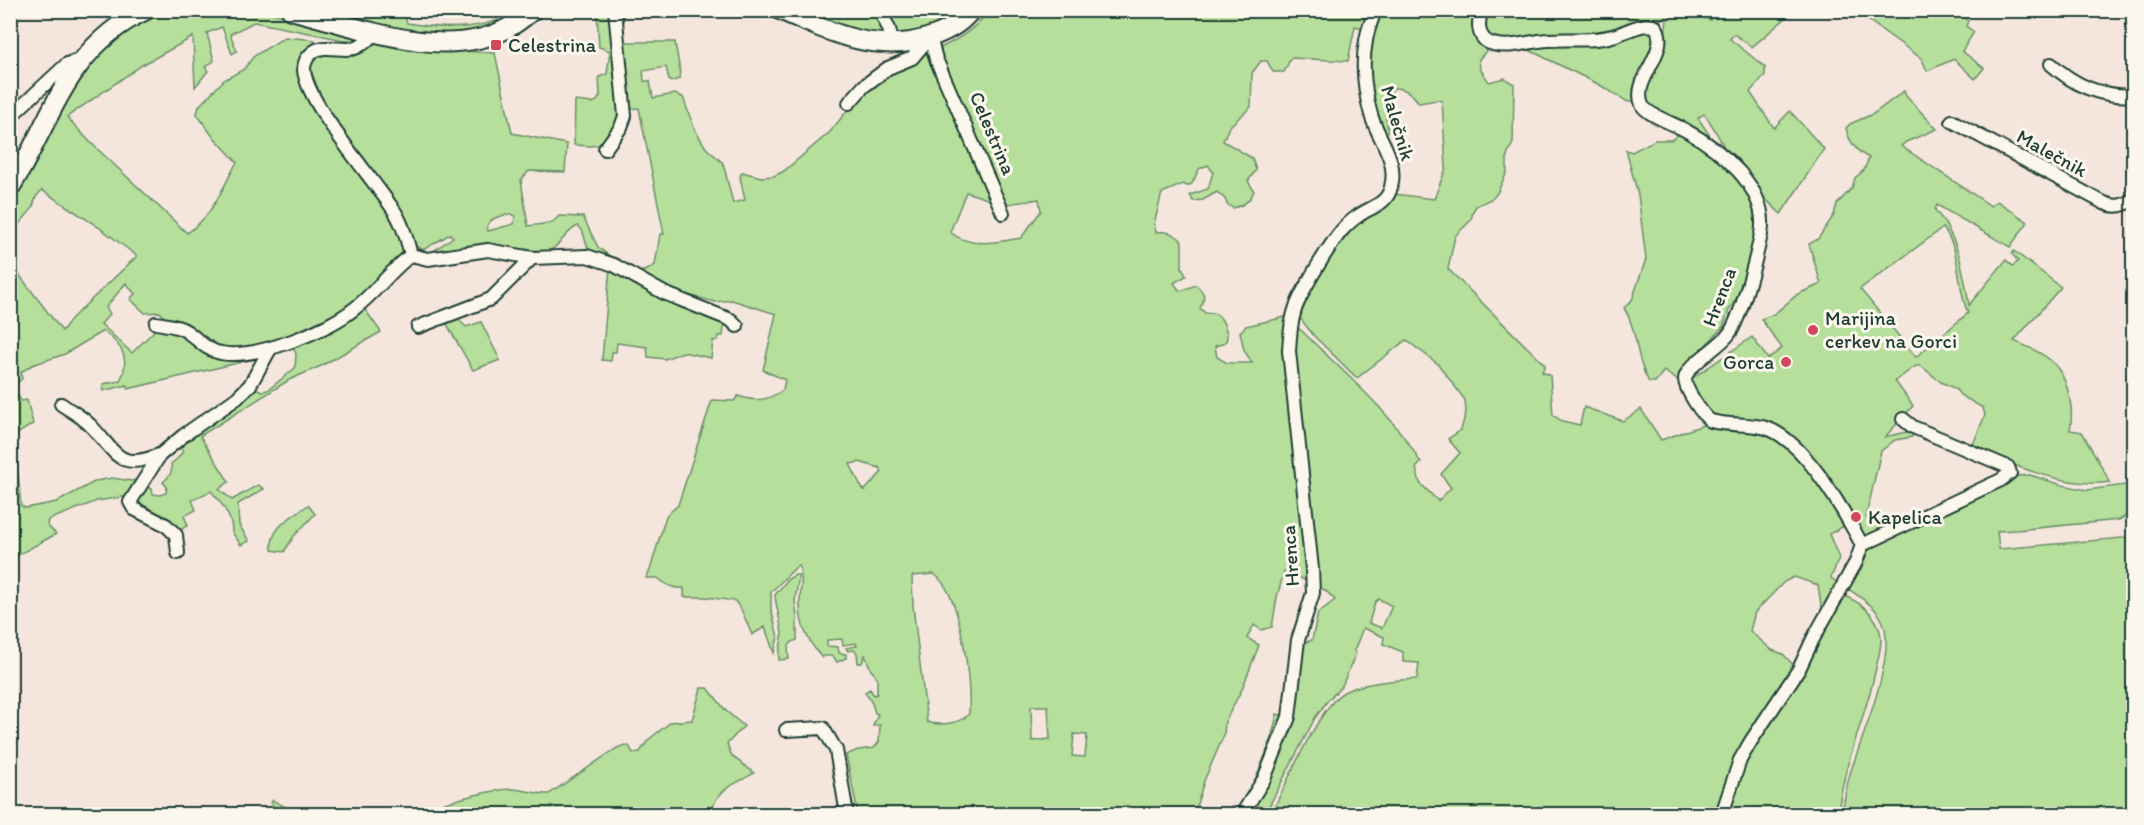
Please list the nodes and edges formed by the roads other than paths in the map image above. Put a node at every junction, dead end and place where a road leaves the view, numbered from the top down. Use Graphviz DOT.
graph roads {
  1 [pos="146,10"];
  2 [pos="291,10"];
  3 [pos="533,10"];
  4 [pos="615,10"];
  5 [pos="780,10"];
  6 [pos="880,10"];
  7 [pos="971,10"];
  8 [pos="1375,10"];
  9 [pos="1482,10"];
  10 [pos="378,32"];
  11 [pos="930,37"];
  12 [pos="893,45"];
  13 [pos="83,58"];
  14 [pos="2051,64"];
  15 [pos="2133,95"];
  16 [pos="849,103"];
  17 [pos="10,117"];
  18 [pos="1952,121"];
  19 [pos="605,149"];
  20 [pos="12,182"];
  21 [pos="2133,198"];
  22 [pos="1003,213"];
  23 [pos="411,255"];
  24 [pos="532,258"];
  25 [pos="1293,319"];
  26 [pos="156,323"];
  27 [pos="737,326"];
  28 [pos="418,327"];
  29 [pos="270,349"];
  30 [pos="61,404"];
  31 [pos="1903,419"];
  32 [pos="160,455"];
  33 [pos="1862,545"];
  34 [pos="178,553"];
  35 [pos="786,730"];
  36 [pos="847,814"];
  37 [pos="1242,814"];
  38 [pos="1722,814"];
  1 -- 13 [label="street"];
  2 -- 10 [label="street"];
  3 -- 10 [label="street"];
  4 -- 19 [label="street"];
  5 -- 12 [label="street"];
  6 -- 12 [label="street"];
  7 -- 11 [label="street"];
  8 -- 25 [label="street, Malečnik"];
  9 -- 33 [label="street, Hrenca"];
  10 -- 23 [label="street"];
  11 -- 12 [label="street"];
  11 -- 16 [label="street"];
  11 -- 22 [label="street, Celestrina"];
  13 -- 17 [label="street"];
  13 -- 20 [label="street"];
  14 -- 15 [label="street"];
  18 -- 21 [label="street, Malečnik"];
  23 -- 24 [label="street"];
  23 -- 29 [label="street"];
  24 -- 27 [label="street"];
  24 -- 28 [label="street"];
  25 -- 37 [label="street, Hrenca"];
  26 -- 29 [label="street"];
  29 -- 32 [label="street"];
  30 -- 32 [label="street"];
  31 -- 33 [label="street"];
  32 -- 34 [label="street"];
  33 -- 38 [label="street"];
  35 -- 36 [label="street"];
}
